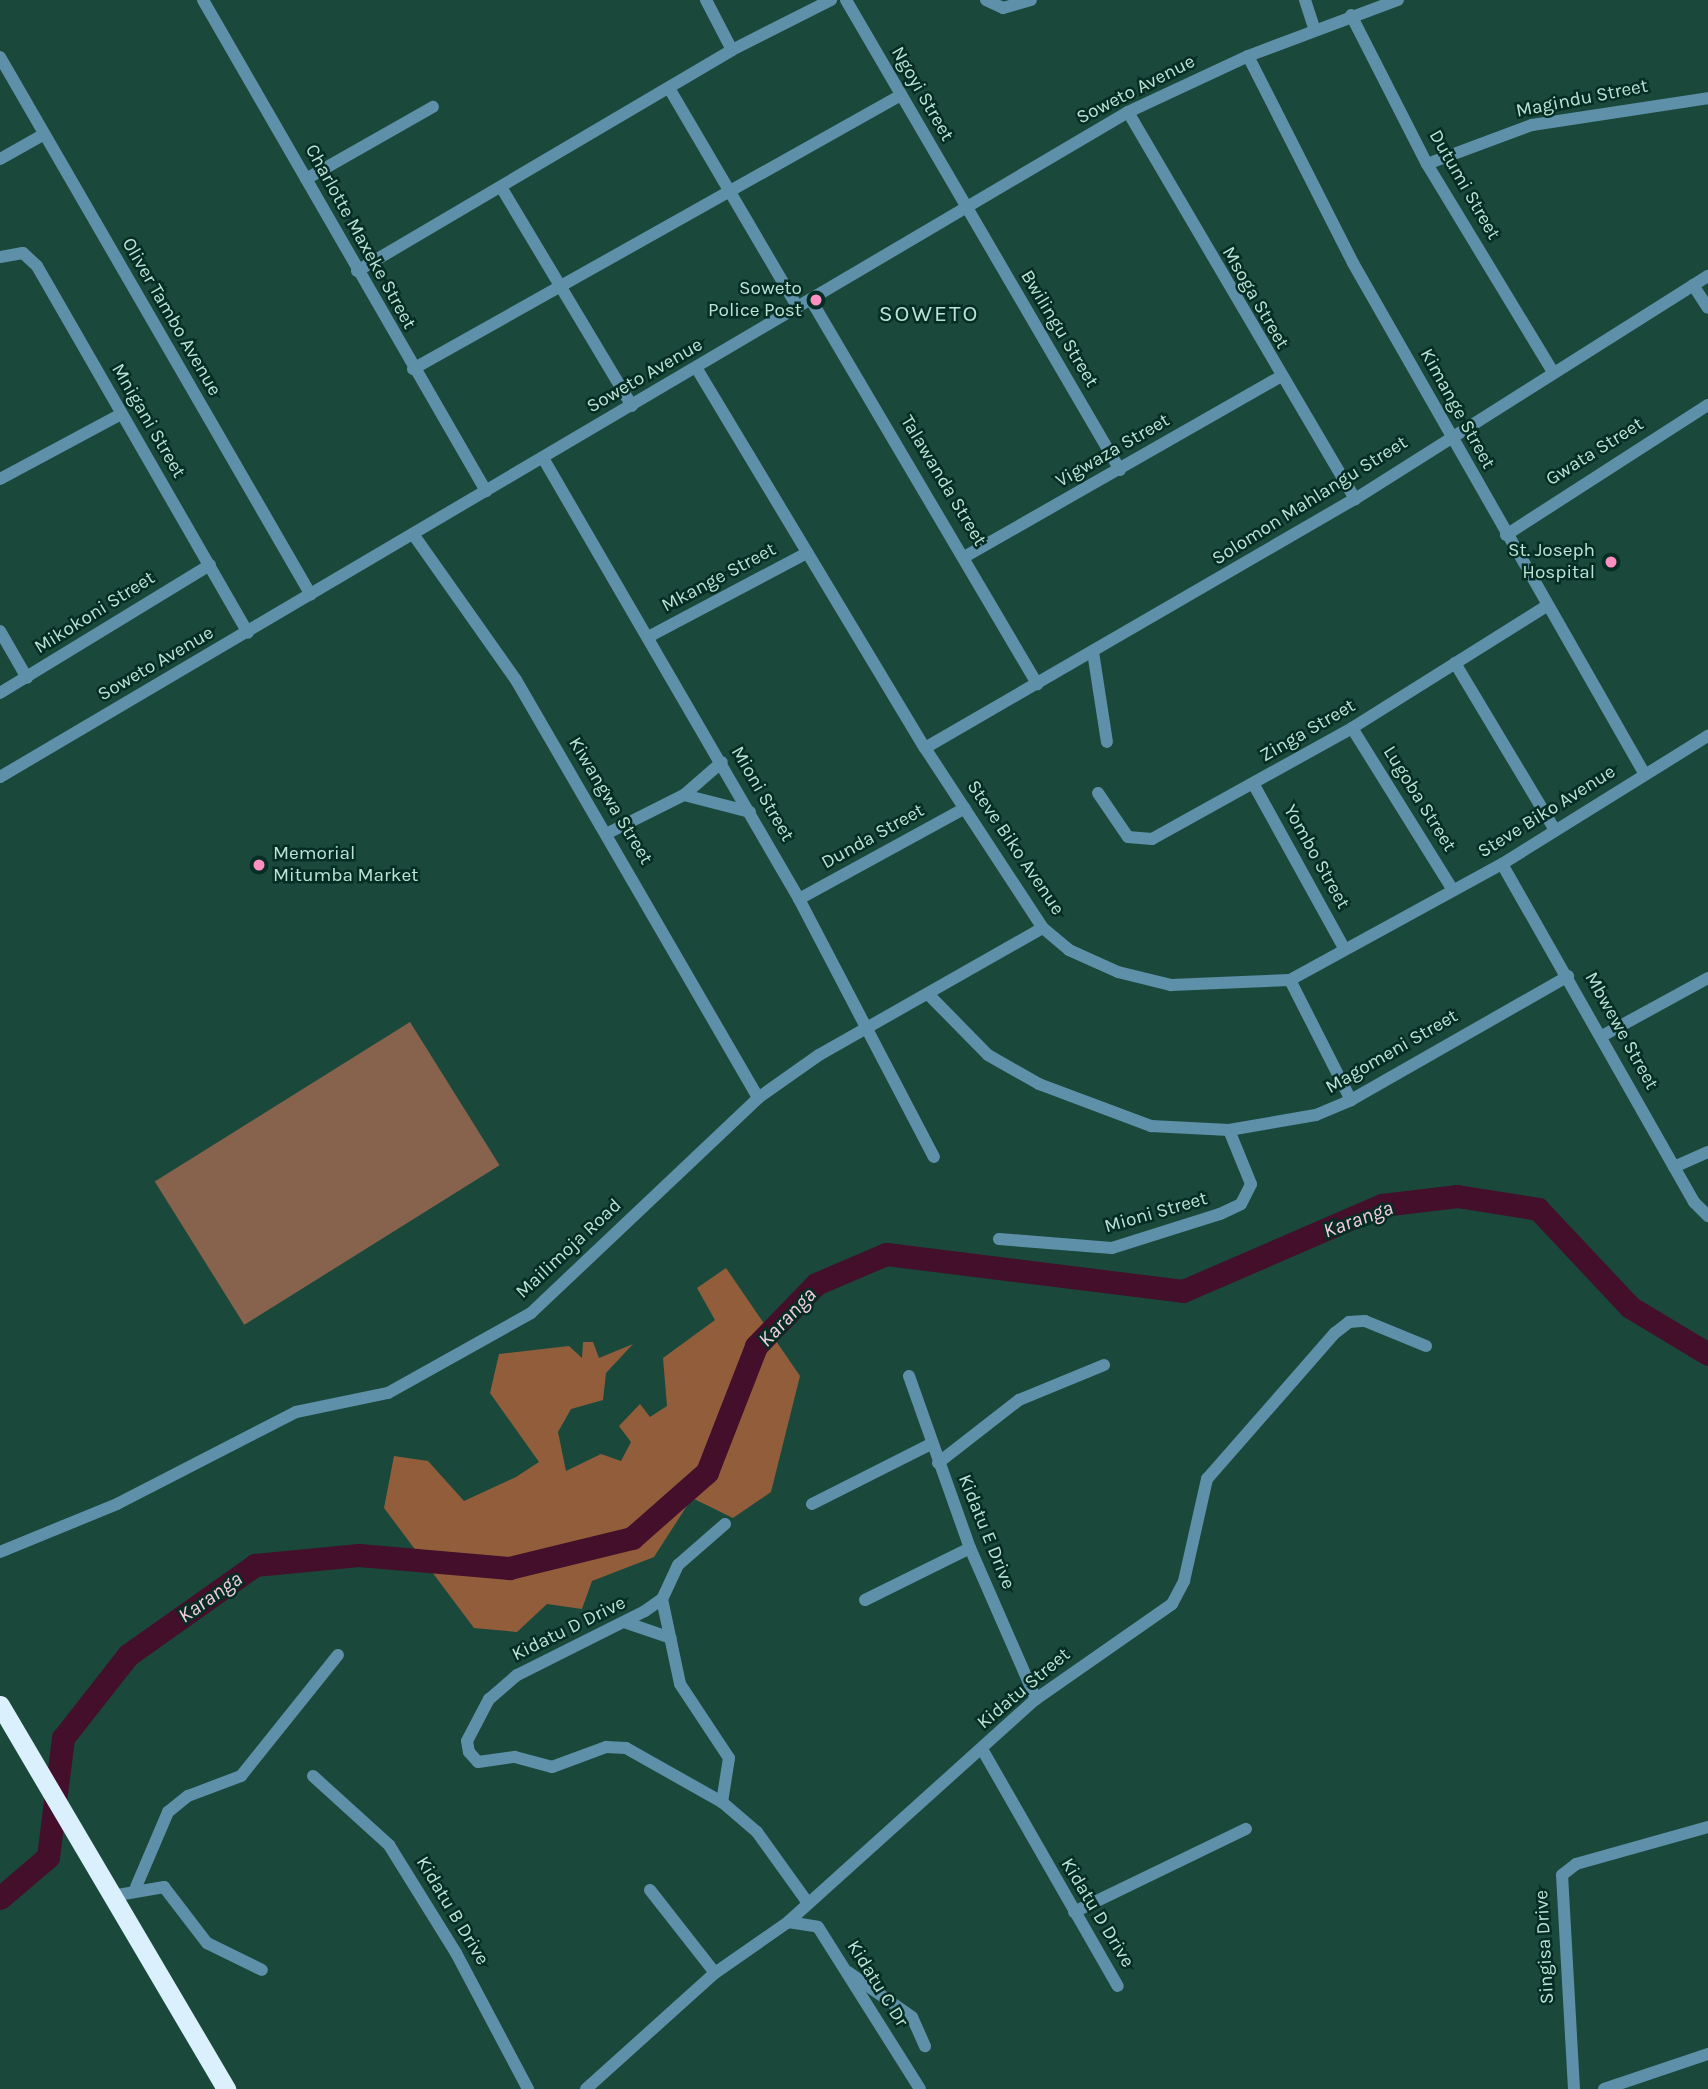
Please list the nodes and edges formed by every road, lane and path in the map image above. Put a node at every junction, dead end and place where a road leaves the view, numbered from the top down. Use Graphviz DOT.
graph roads {
  1 [pos="706,0"];
  2 [pos="831,0"];
  3 [pos="846,0"];
  4 [pos="986,0"];
  5 [pos="1031,0"];
  6 [pos="1305,0"];
  7 [pos="1398,0"];
  8 [pos="206,1"];
  9 [pos="1351,15"];
  10 [pos="1315,30"];
  11 [pos="733,50"];
  12 [pos="1248,56"];
  13 [pos="0,57"];
  14 [pos="668,88"];
  15 [pos="901,95"];
  16 [pos="1708,98"];
  17 [pos="433,107"];
  18 [pos="1128,112"];
  19 [pos="43,135"];
  20 [pos="0,159"];
  21 [pos="1427,164"];
  22 [pos="306,179"];
  23 [pos="501,187"];
  24 [pos="729,191"];
  25 [pos="964,208"];
  26 [pos="0,257"];
  27 [pos="357,271"];
  28 [pos="1708,276"];
  29 [pos="558,285"];
  30 [pos="1693,285"];
  31 [pos="811,300"];
  32 [pos="798,308"];
  33 [pos="1708,309"];
  34 [pos="413,369"];
  35 [pos="697,369"];
  36 [pos="1552,370"];
  37 [pos="1278,378"];
  38 [pos="1708,405"];
  39 [pos="632,406"];
  40 [pos="121,414"];
  41 [pos="1450,436"];
  42 [pos="543,458"];
  43 [pos="1119,470"];
  44 [pos="0,479"];
  45 [pos="486,491"];
  46 [pos="1355,499"];
  47 [pos="412,534"];
  48 [pos="1506,535"];
  49 [pos="807,553"];
  50 [pos="967,556"];
  51 [pos="210,565"];
  52 [pos="311,595"];
  53 [pos="1545,607"];
  54 [pos="0,631"];
  55 [pos="248,633"];
  56 [pos="650,636"];
  57 [pos="1093,652"];
  58 [pos="1455,663"];
  59 [pos="27,678"];
  60 [pos="1037,684"];
  61 [pos="0,693"];
  62 [pos="1352,728"];
  63 [pos="1708,736"];
  64 [pos="1107,742"];
  65 [pos="925,748"];
  66 [pos="722,762"];
  67 [pos="1644,773"];
  68 [pos="0,777"];
  69 [pos="1254,785"];
  70 [pos="1098,793"];
  71 [pos="684,795"];
  72 [pos="965,808"];
  73 [pos="750,812"];
  74 [pos="1555,830"];
  75 [pos="608,833"];
  76 [pos="1502,864"];
  77 [pos="1452,890"];
  78 [pos="799,899"];
  79 [pos="1043,928"];
  80 [pos="1344,948"];
  81 [pos="1568,976"];
  82 [pos="1708,978"];
  83 [pos="1290,980"];
  84 [pos="929,995"];
  85 [pos="863,1029"];
  86 [pos="1602,1036"];
  87 [pos="758,1098"];
  88 [pos="1351,1100"];
  89 [pos="1229,1130"];
  90 [pos="1708,1152"];
  91 [pos="934,1157"];
  92 [pos="1674,1167"];
  93 [pos="1708,1216"];
  94 [pos="999,1239"];
  95 [pos="1426,1346"];
  96 [pos="1104,1365"];
  97 [pos="909,1376"];
  98 [pos="932,1444"];
  99 [pos="939,1463"];
  100 [pos="811,1504"];
  101 [pos="725,1524"];
  102 [pos="970,1548"];
  103 [pos="0,1552"];
  104 [pos="662,1599"];
  105 [pos="865,1600"];
  106 [pos="628,1623"];
  107 [pos="671,1638"];
  108 [pos="338,1655"];
  109 [pos="1036,1699"];
  110 [pos="0,1706"];
  111 [pos="982,1749"];
  112 [pos="313,1776"];
  113 [pos="722,1802"];
  114 [pos="1708,1827"];
  115 [pos="1246,1829"];
  116 [pos="136,1887"];
  117 [pos="650,1890"];
  118 [pos="112,1896"];
  119 [pos="808,1903"];
  120 [pos="1074,1912"];
  121 [pos="788,1922"];
  122 [pos="845,1969"];
  123 [pos="262,1970"];
  124 [pos="715,1973"];
  125 [pos="1118,1986"];
  126 [pos="925,2046"];
  127 [pos="1708,2054"];
  128 [pos="226,2089"];
  129 [pos="528,2089"];
  130 [pos="586,2089"];
  131 [pos="920,2089"];
  132 [pos="1574,2089"];
  133 [pos="1604,2089"];
  1 -- 11 [label="street"];
  2 -- 11 [label="street"];
  3 -- 15 [label="street, Ngoyi Street"];
  4 -- 5 [label="street"];
  6 -- 10 [label="street"];
  7 -- 9 [label="street, Soweto Avenue"];
  8 -- 22 [label="street, Charlotte Maxeke Street"];
  9 -- 10 [label="street, Soweto Avenue"];
  9 -- 21 [label="street, Dutumi Street"];
  10 -- 12 [label="street, Soweto Avenue"];
  11 -- 14 [label="street"];
  12 -- 18 [label="street, Soweto Avenue"];
  12 -- 41 [label="street, Kimange Street"];
  13 -- 19 [label="street, Oliver Tambo Avenue"];
  14 -- 23 [label="street"];
  14 -- 24 [label="street"];
  15 -- 24 [label="street"];
  15 -- 25 [label="street, Ngoyi Street"];
  16 -- 21 [label="street, Magindu Street"];
  17 -- 22 [label="street"];
  18 -- 25 [label="street, Soweto Avenue"];
  18 -- 37 [label="street, Msoga Street"];
  19 -- 20 [label="street"];
  19 -- 52 [label="street, Oliver Tambo Avenue"];
  21 -- 36 [label="street, Dutumi Street"];
  22 -- 27 [label="street, Charlotte Maxeke Street"];
  23 -- 27 [label="street"];
  23 -- 29 [label="street"];
  24 -- 29 [label="street"];
  24 -- 32 [label="street"];
  25 -- 31 [label="street, Soweto Avenue"];
  25 -- 43 [label="street, Bwilingu Street"];
  26 -- 40 [label="street, Mnigani Street"];
  27 -- 34 [label="street, Charlotte Maxeke Street"];
  28 -- 30 [label="street, Solomon Mahlangu Street"];
  29 -- 34 [label="street"];
  29 -- 39 [label="street"];
  30 -- 33 [label="street"];
  30 -- 36 [label="street, Solomon Mahlangu Street"];
  31 -- 32 [label="street, Soweto Avenue"];
  31 -- 50 [label="street, Talawanda Street"];
  32 -- 35 [label="street, Soweto Avenue"];
  34 -- 45 [label="street, Charlotte Maxeke Street"];
  35 -- 39 [label="street, Soweto Avenue"];
  35 -- 49 [label="street, Steve Biko Avenue"];
  36 -- 41 [label="street, Solomon Mahlangu Street"];
  37 -- 43 [label="street, Vigwaza Street"];
  37 -- 46 [label="street, Msoga Street"];
  38 -- 48 [label="street, Gwata Street"];
  39 -- 42 [label="street, Soweto Avenue"];
  40 -- 44 [label="street"];
  40 -- 51 [label="street, Mnigani Street"];
  41 -- 46 [label="street, Solomon Mahlangu Street"];
  41 -- 48 [label="street, Kimange Street"];
  42 -- 45 [label="street, Soweto Avenue"];
  42 -- 56 [label="street, Mioni Street"];
  43 -- 50 [label="street, Vigwaza Street"];
  45 -- 47 [label="street, Soweto Avenue"];
  46 -- 57 [label="street, Solomon Mahlangu Street"];
  47 -- 52 [label="street, Soweto Avenue"];
  47 -- 75 [label="street, Kiwangwa Street"];
  48 -- 53 [label="street, Kimange Street"];
  49 -- 56 [label="street, Mkange Street"];
  49 -- 65 [label="street, Steve Biko Avenue"];
  50 -- 60 [label="street, Talawanda Street"];
  51 -- 55 [label="street, Mnigani Street"];
  51 -- 59 [label="street, Mikokoni Street"];
  52 -- 55 [label="street, Soweto Avenue"];
  53 -- 58 [label="street, Zinga Street"];
  53 -- 67 [label="street, Kimange Street"];
  54 -- 59 [label="street"];
  55 -- 68 [label="street, Soweto Avenue"];
  56 -- 66 [label="street, Mioni Street"];
  57 -- 60 [label="street, Solomon Mahlangu Street"];
  57 -- 64 [label="street"];
  58 -- 62 [label="street, Zinga Street"];
  58 -- 74 [label="street"];
  59 -- 61 [label="street, Mikokoni Street"];
  60 -- 65 [label="street, Solomon Mahlangu Street"];
  62 -- 69 [label="street, Zinga Street"];
  62 -- 77 [label="street, Lugoba Street"];
  63 -- 67 [label="street, Steve Biko Avenue"];
  65 -- 72 [label="street, Steve Biko Avenue"];
  66 -- 71 [label="street"];
  66 -- 73 [label="street, Mioni Street"];
  67 -- 74 [label="street, Steve Biko Avenue"];
  69 -- 70 [label="street, Zinga Street"];
  69 -- 80 [label="street, Yombo Street"];
  71 -- 73 [label="street"];
  71 -- 75 [label="street"];
  72 -- 78 [label="street, Dunda Street"];
  72 -- 79 [label="street, Steve Biko Avenue"];
  73 -- 78 [label="street, Mioni Street"];
  74 -- 76 [label="street, Steve Biko Avenue"];
  75 -- 87 [label="street, Kiwangwa Street"];
  76 -- 77 [label="street, Steve Biko Avenue"];
  76 -- 81 [label="street, Mbwewe Street"];
  77 -- 80 [label="street, Steve Biko Avenue"];
  78 -- 85 [label="street, Mioni Street"];
  79 -- 83 [label="street, Steve Biko Avenue"];
  79 -- 84 [label="street, Mailimoja Road"];
  80 -- 83 [label="street, Steve Biko Avenue"];
  81 -- 86 [label="street, Mbwewe Street"];
  81 -- 88 [label="street, Magomeni Street"];
  82 -- 86 [label="street"];
  83 -- 88 [label="street"];
  84 -- 85 [label="street, Mailimoja Road"];
  84 -- 89 [label="street, Magomeni Street"];
  85 -- 87 [label="street, Mailimoja Road"];
  85 -- 91 [label="street, Mioni Street"];
  86 -- 92 [label="street, Mbwewe Street"];
  87 -- 103 [label="street, Mailimoja Road"];
  88 -- 89 [label="street, Magomeni Street"];
  89 -- 94 [label="street, Mioni Street"];
  90 -- 92 [label="street"];
  92 -- 93 [label="street, Mbwewe Street"];
  95 -- 109 [label="street, Kidatu Street"];
  96 -- 99 [label="street"];
  97 -- 98 [label="street, Kidatu E Drive"];
  98 -- 99 [label="street, Kidatu E Drive"];
  98 -- 100 [label="street"];
  99 -- 102 [label="street, Kidatu E Drive"];
  101 -- 104 [label="street"];
  102 -- 105 [label="street"];
  102 -- 109 [label="street, Kidatu E Drive"];
  104 -- 106 [label="street, Kidatu D Drive"];
  104 -- 107 [label="street"];
  106 -- 107 [label="street"];
  106 -- 113 [label="street, Kidatu D Drive"];
  107 -- 113 [label="street"];
  108 -- 116 [label="street"];
  109 -- 111 [label="street, Kidatu Street"];
  110 -- 118 [label="highway"];
  111 -- 119 [label="street, Kidatu Street"];
  111 -- 120 [label="street, Kidatu D Drive"];
  112 -- 129 [label="street, Kidatu B Drive"];
  113 -- 119 [label="street, Kidatu D Drive"];
  114 -- 132 [label="street, Singisa Drive"];
  115 -- 120 [label="street"];
  116 -- 118 [label="street"];
  116 -- 123 [label="street"];
  117 -- 124 [label="street"];
  118 -- 128 [label="highway"];
  119 -- 121 [label="street, Kidatu Street"];
  120 -- 125 [label="street, Kidatu D Drive"];
  121 -- 122 [label="street, Kidatu C Dr"];
  121 -- 124 [label="street, Kidatu Street"];
  122 -- 126 [label="street"];
  122 -- 131 [label="street, Kidatu C Dr"];
  124 -- 130 [label="street, Kidatu Street"];
  127 -- 133 [label="street"];
}
